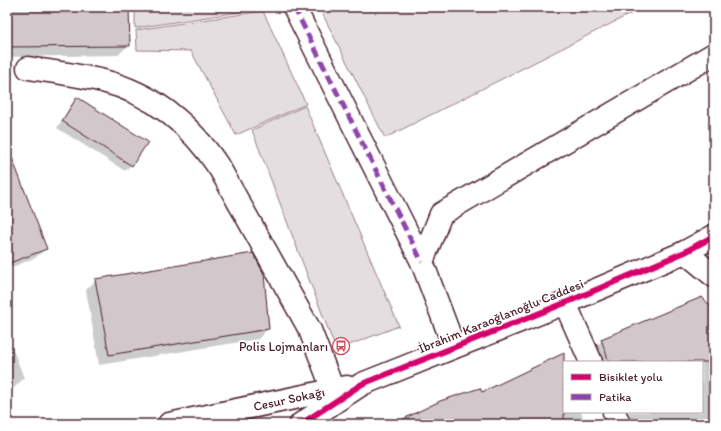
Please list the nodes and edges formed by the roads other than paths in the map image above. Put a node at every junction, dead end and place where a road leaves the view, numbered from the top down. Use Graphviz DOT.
graph roads {
  1 [pos="294,7"];
  2 [pos="714,54"];
  3 [pos="28,68"];
  4 [pos="714,236"];
  5 [pos="685,252"];
  6 [pos="422,262"];
  7 [pos="714,276"];
  8 [pos="565,303"];
  9 [pos="454,347"];
  10 [pos="591,361"];
  11 [pos="362,384"];
  12 [pos="333,390"];
  13 [pos="614,413"];
  14 [pos="169,424"];
  15 [pos="300,424"];
  16 [pos="619,424"];
  1 -- 6 [label="street"];
  2 -- 6 [label="street"];
  3 -- 12 [label="street"];
  4 -- 5 [label="street, İbrahim Karaoğlanoğlu Caddesi"];
  5 -- 7 [label="street"];
  5 -- 8 [label="street, İbrahim Karaoğlanoğlu Caddesi"];
  6 -- 9 [label="street"];
  8 -- 9 [label="street, İbrahim Karaoğlanoğlu Caddesi"];
  8 -- 10 [label="street"];
  9 -- 11 [label="street, İbrahim Karaoğlanoğlu Caddesi"];
  11 -- 12 [label="street, Cesur Sokağı"];
  11 -- 15 [label="street, İbrahim Karaoğlanoğlu Caddesi"];
  12 -- 14 [label="street, Cesur Sokağı"];
  13 -- 16 [label="street"];
}
